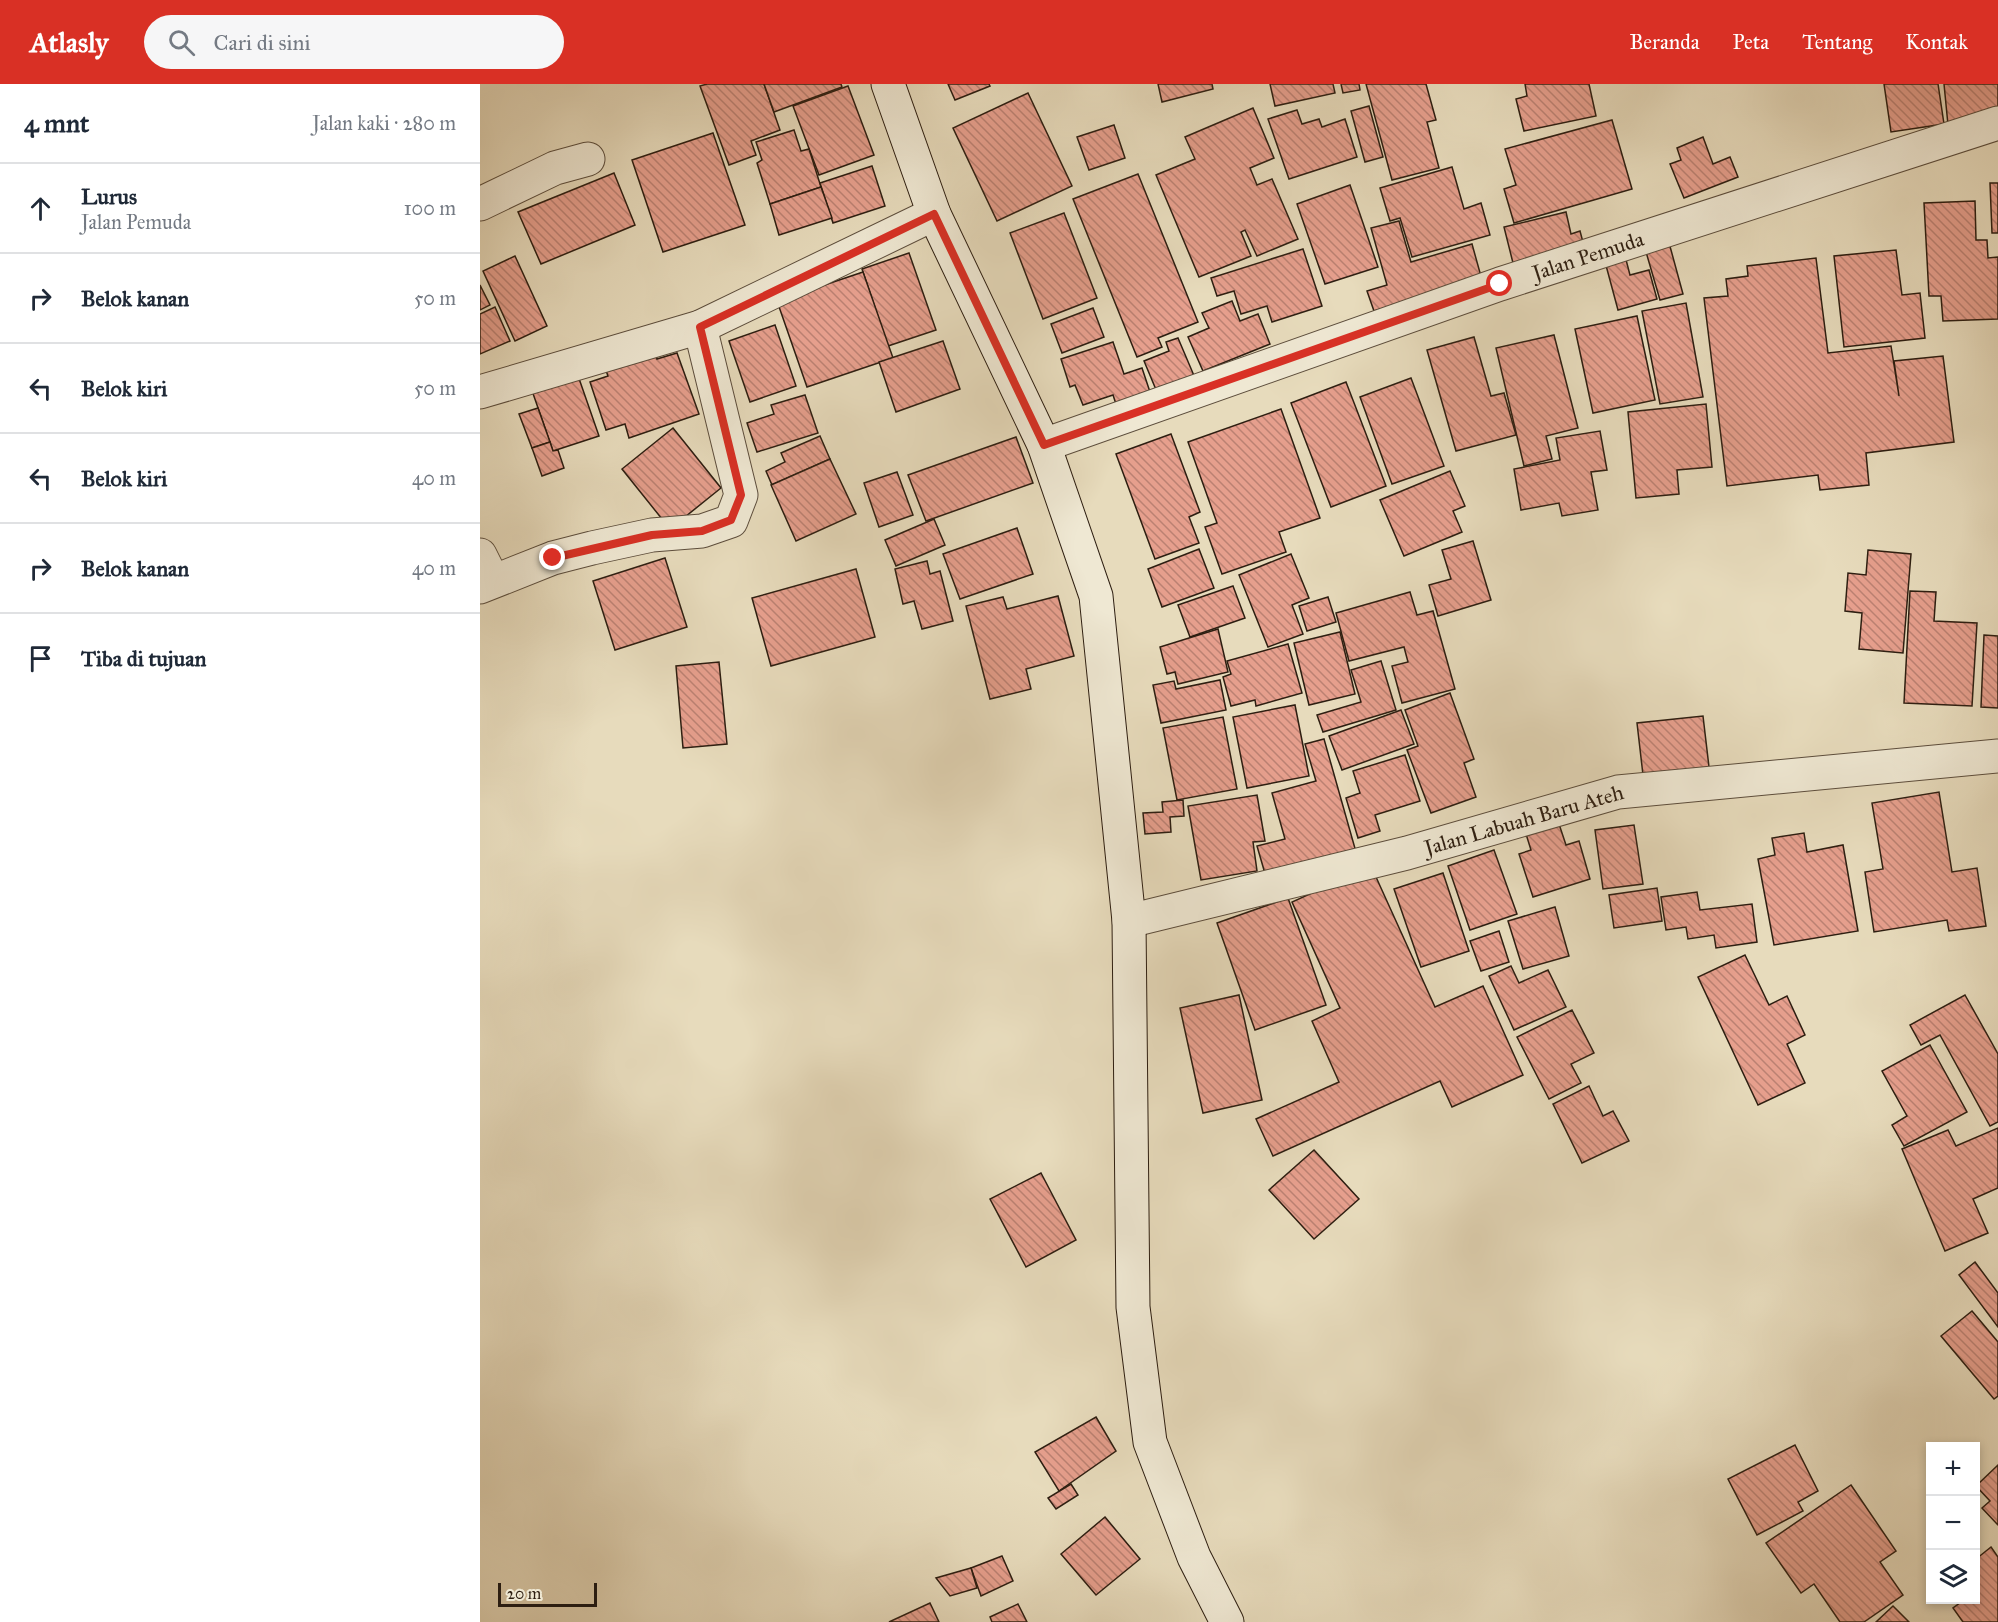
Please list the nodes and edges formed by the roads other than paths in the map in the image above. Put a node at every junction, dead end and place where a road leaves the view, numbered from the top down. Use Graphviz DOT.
graph roads {
  1 [pos="888,84"];
  2 [pos="1998,123"];
  3 [pos="588,159"];
  4 [pos="480,204"];
  5 [pos="934,214"];
  6 [pos="700,327"];
  7 [pos="480,392"];
  8 [pos="1044,445"];
  9 [pos="484,574"];
  10 [pos="1998,756"];
  11 [pos="1129,921"];
  12 [pos="1227,1622"];
  1 -- 5 [label="street"];
  2 -- 8 [label="street, Jalan Pemuda"];
  3 -- 4 [label="street"];
  5 -- 6 [label="street"];
  5 -- 8 [label="street"];
  6 -- 7 [label="street"];
  6 -- 9 [label="street"];
  8 -- 11 [label="street"];
  10 -- 11 [label="street, Jalan Labuah Baru Ateh"];
  11 -- 12 [label="street"];
}
